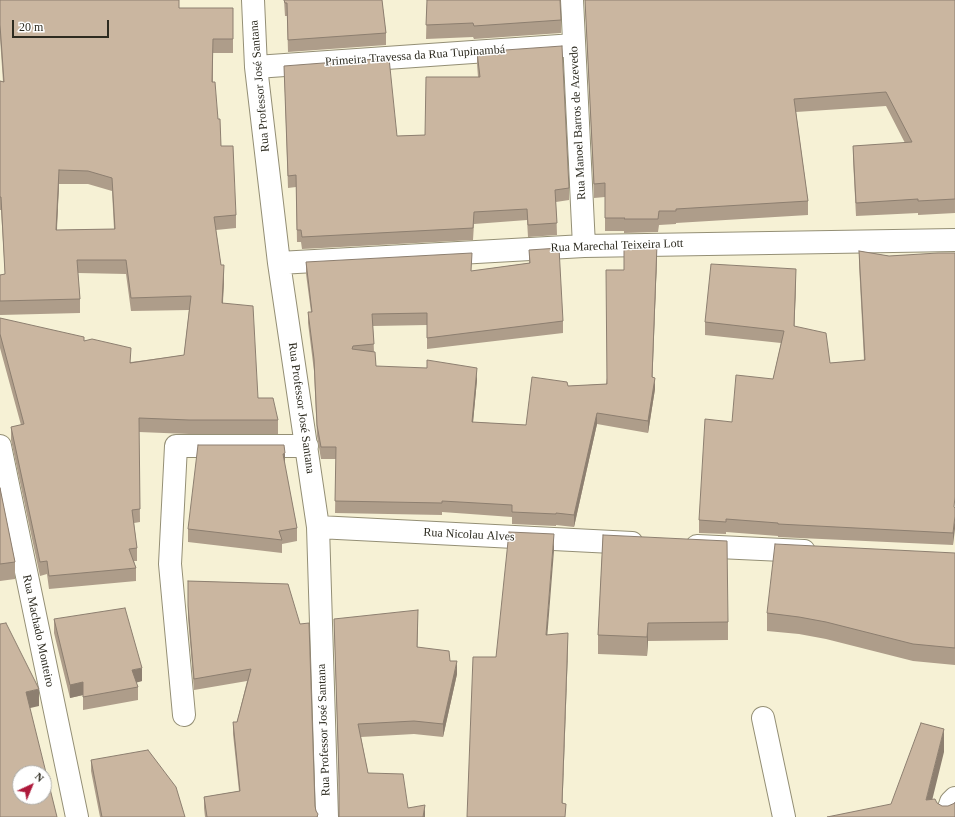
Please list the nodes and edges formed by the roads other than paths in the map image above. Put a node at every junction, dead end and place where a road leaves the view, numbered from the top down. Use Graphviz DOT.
graph roads {
  1 [pos="253,0"];
  2 [pos="572,0"];
  3 [pos="574,45"];
  4 [pos="256,67"];
  5 [pos="955,240"];
  6 [pos="584,246"];
  7 [pos="279,263"];
  8 [pos="0,446"];
  9 [pos="307,446"];
  10 [pos="318,527"];
  11 [pos="652,544"];
  12 [pos="676,545"];
  13 [pos="820,552"];
  14 [pos="184,715"];
  15 [pos="763,718"];
  16 [pos="955,798"];
  17 [pos="77,817"];
  18 [pos="327,817"];
  19 [pos="784,817"];
  20 [pos="946,817"];
  1 -- 4 [label="street, Rua Professor José Santana"];
  2 -- 3 [label="street, Rua Manoel Barros de Azevedo"];
  3 -- 4 [label="street, Primeira Travessa da Rua Tupinambá"];
  3 -- 6 [label="street, Rua Manoel Barros de Azevedo"];
  4 -- 7 [label="street, Rua Professor José Santana"];
  5 -- 6 [label="street, Rua Marechal Teixeira Lott"];
  6 -- 7 [label="street, Rua Marechal Teixeira Lott"];
  7 -- 9 [label="street, Rua Professor José Santana"];
  8 -- 17 [label="street, Rua Machado Monteiro"];
  9 -- 10 [label="street, Rua Professor José Santana"];
  9 -- 14 [label="street"];
  10 -- 11 [label="street, Rua Nicolau Alves"];
  10 -- 18 [label="street, Rua Professor José Santana"];
  12 -- 13 [label="street"];
  15 -- 19 [label="street"];
  16 -- 20 [label="street"];
}
